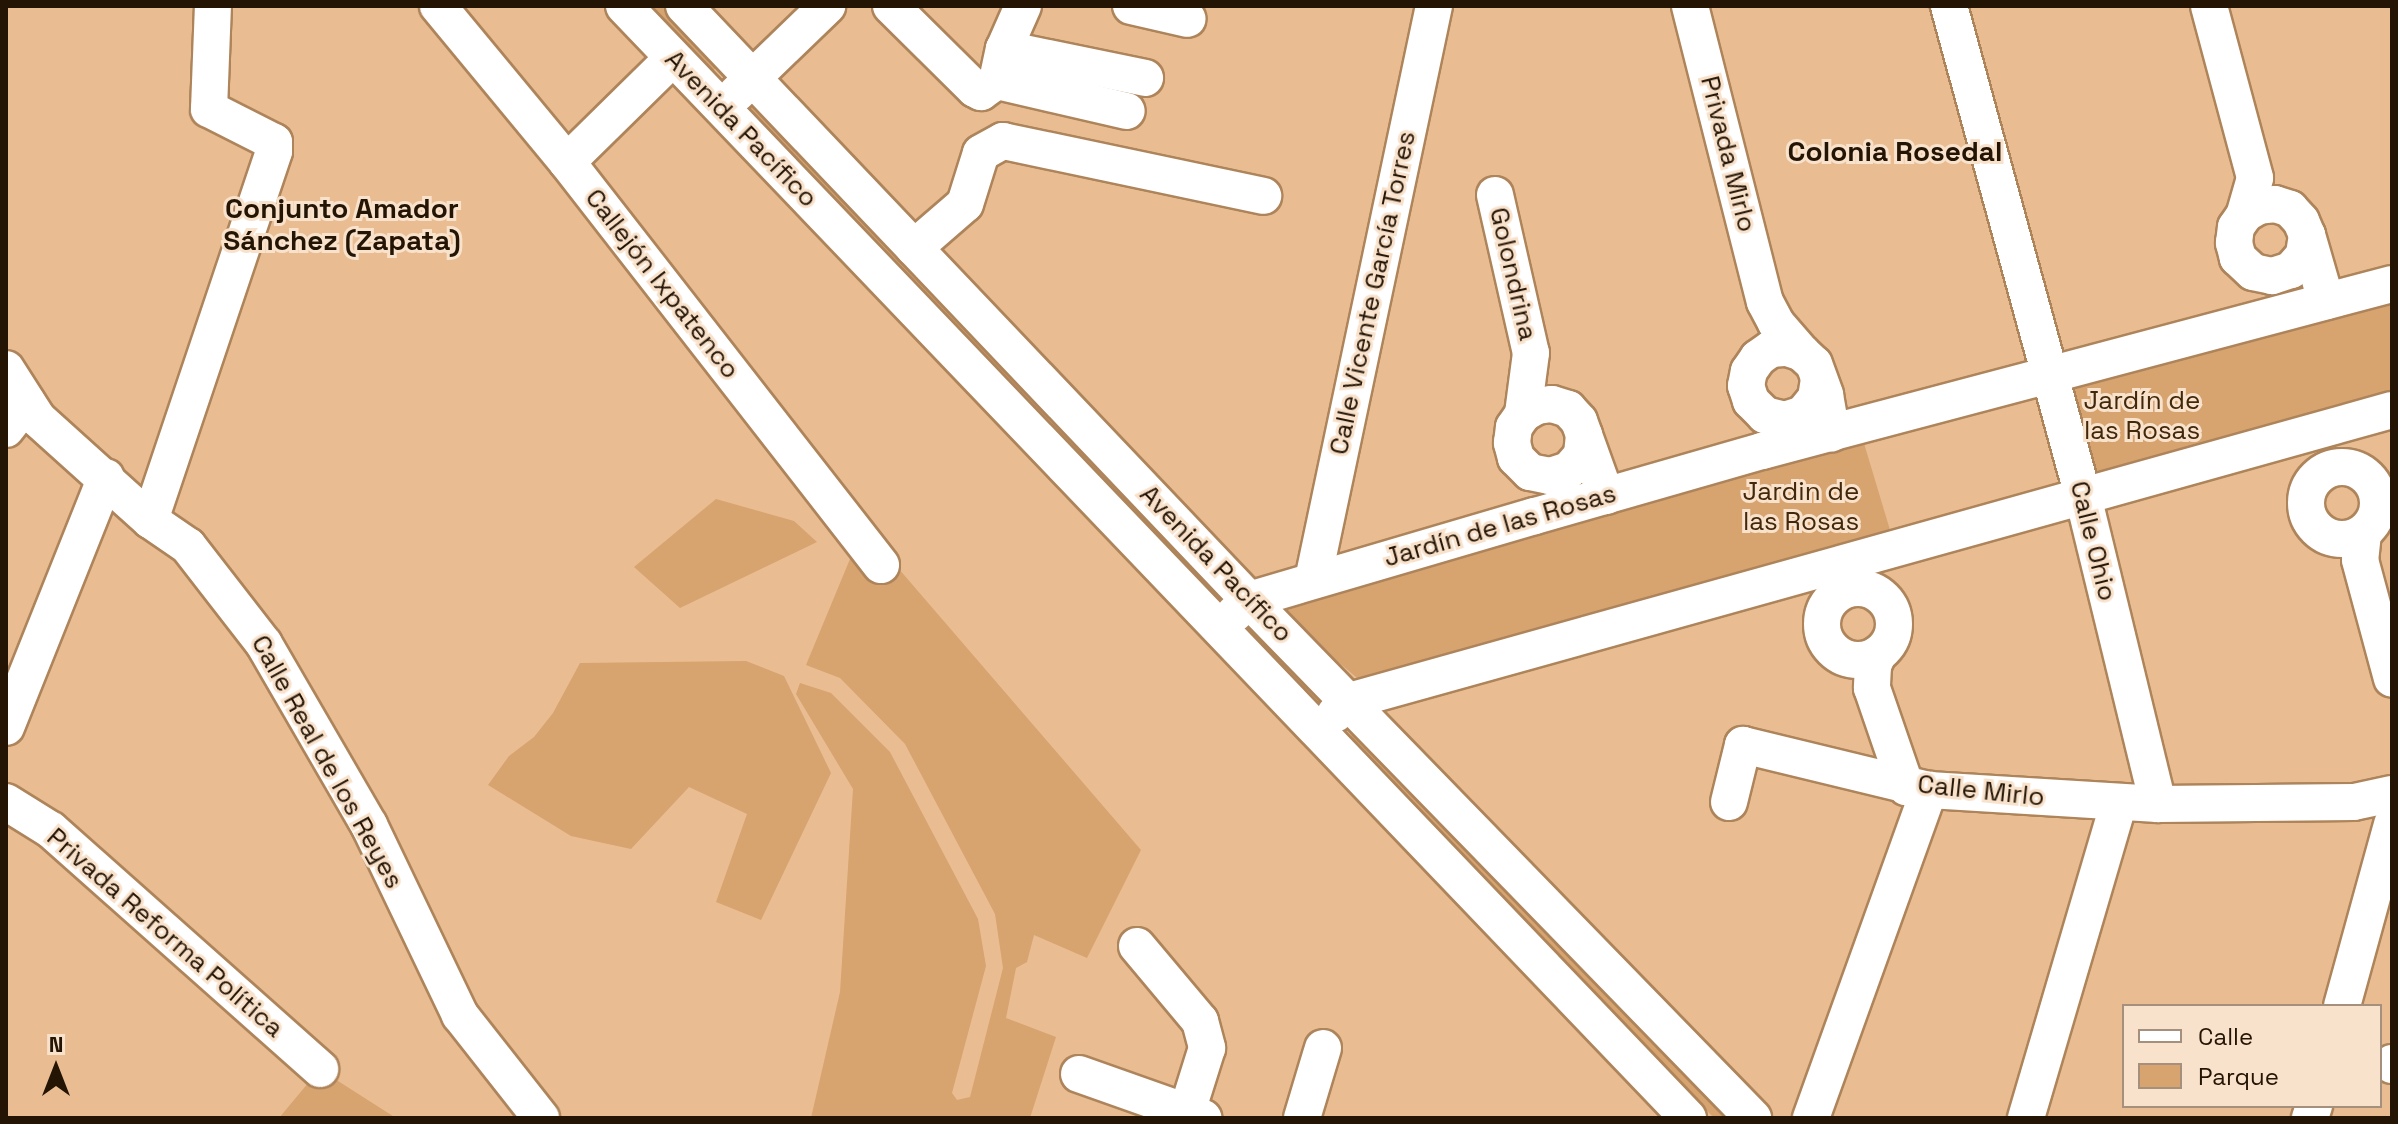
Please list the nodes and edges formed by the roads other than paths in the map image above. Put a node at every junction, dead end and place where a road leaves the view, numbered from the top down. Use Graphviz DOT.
graph roads {
  1 [pos="213,6"];
  2 [pos="438,6"];
  3 [pos="624,6"];
  4 [pos="684,6"];
  5 [pos="827,6"];
  6 [pos="891,6"];
  7 [pos="1023,6"];
  8 [pos="1131,6"];
  9 [pos="1434,6"];
  10 [pos="1690,6"];
  11 [pos="1949,6"];
  12 [pos="2209,6"];
  13 [pos="1188,19"];
  14 [pos="673,58"];
  15 [pos="1001,65"];
  16 [pos="753,78"];
  17 [pos="1145,78"];
  18 [pos="722,107"];
  19 [pos="1127,111"];
  20 [pos="567,162"];
  21 [pos="2255,178"];
  22 [pos="1495,195"];
  23 [pos="1263,196"];
  24 [pos="2245,214"];
  25 [pos="2298,222"];
  26 [pos="914,248"];
  27 [pos="2238,258"];
  28 [pos="2392,284"];
  29 [pos="2326,301"];
  30 [pos="1765,302"];
  31 [pos="2257,319"];
  32 [pos="1531,353"];
  33 [pos="1758,358"];
  34 [pos="1811,366"];
  35 [pos="6,369"];
  36 [pos="2050,375"];
  37 [pos="1751,401"];
  38 [pos="2392,410"];
  39 [pos="1523,414"];
  40 [pos="16,416"];
  41 [pos="1576,422"];
  42 [pos="2347,422"];
  43 [pos="1832,433"];
  44 [pos="2293,437"];
  45 [pos="1762,451"];
  46 [pos="1516,458"];
  47 [pos="2362,473"];
  48 [pos="106,477"];
  49 [pos="2308,491"];
  50 [pos="1606,496"];
  51 [pos="2083,496"];
  52 [pos="1535,516"];
  53 [pos="150,520"];
  54 [pos="2356,545"];
  55 [pos="1866,556"];
  56 [pos="881,565"];
  57 [pos="1812,572"];
  58 [pos="1313,580"];
  59 [pos="1877,594"];
  60 [pos="1249,600"];
  61 [pos="1824,611"];
  62 [pos="1220,627"];
  63 [pos="1875,671"];
  64 [pos="2392,679"];
  65 [pos="1349,701"];
  66 [pos="6,727"];
  67 [pos="1319,729"];
  68 [pos="1918,788"];
  69 [pos="2392,794"];
  70 [pos="6,802"];
  71 [pos="1729,802"];
  72 [pos="2119,803"];
  73 [pos="2158,804"];
  74 [pos="2392,824"];
  75 [pos="1137,946"];
  76 [pos="2343,1004"];
  77 [pos="1323,1048"];
  78 [pos="320,1069"];
  79 [pos="1079,1074"];
  80 [pos="1195,1115"];
  81 [pos="541,1118"];
  82 [pos="1302,1118"];
  83 [pos="1688,1118"];
  84 [pos="1753,1118"];
  85 [pos="1811,1118"];
  86 [pos="2026,1118"];
  1 -- 53 [label="street"];
  2 -- 20 [label="street, Callejón Ixpatenco"];
  3 -- 14 [label="street, Avenida Pacífico"];
  4 -- 16 [label="street, Avenida Pacífico"];
  5 -- 16 [label="street"];
  6 -- 15 [label="street"];
  7 -- 15 [label="street"];
  8 -- 13 [label="street"];
  9 -- 58 [label="street, Calle Vicente García Torres"];
  10 -- 30 [label="street, Privada Mirlo"];
  11 -- 36 [label="street, Calle Ohio"];
  12 -- 21 [label="street"];
  14 -- 18 [label="street, Avenida Pacífico"];
  14 -- 20 [label="street"];
  15 -- 17 [label="street"];
  15 -- 19 [label="street"];
  16 -- 18 [label="street"];
  16 -- 26 [label="street, Avenida Pacífico"];
  18 -- 62 [label="street, Avenida Pacífico"];
  20 -- 56 [label="street, Callejón Ixpatenco"];
  21 -- 24 [label="street"];
  21 -- 25 [label="street"];
  22 -- 32 [label="street, Golondrina"];
  23 -- 26 [label="street"];
  24 -- 25 [label="street"];
  24 -- 27 [label="street"];
  25 -- 27 [label="street"];
  25 -- 29 [label="street"];
  26 -- 60 [label="street, Avenida Pacífico"];
  27 -- 31 [label="street"];
  28 -- 29 [label="street, Jardín de las Rosas"];
  29 -- 31 [label="street, Jardín de las Rosas"];
  30 -- 33 [label="street, Privada Mirlo"];
  30 -- 34 [label="street, Privada Mirlo"];
  31 -- 36 [label="street, Jardín de las Rosas"];
  32 -- 39 [label="street, Golondrina"];
  32 -- 41 [label="street, Golondrina"];
  33 -- 34 [label="street"];
  33 -- 37 [label="street"];
  34 -- 37 [label="street"];
  34 -- 43 [label="street, Privada Mirlo"];
  35 -- 40 [label="street, Calle Real de los Reyes"];
  36 -- 43 [label="street, Jardín de las Rosas"];
  36 -- 51 [label="street, Calle Ohio"];
  37 -- 45 [label="street"];
  38 -- 42 [label="street"];
  39 -- 41 [label="street"];
  39 -- 46 [label="street"];
  40 -- 48 [label="street, Calle Real de los Reyes"];
  41 -- 46 [label="street"];
  41 -- 50 [label="street, Golondrina"];
  42 -- 44 [label="street"];
  42 -- 47 [label="street"];
  43 -- 45 [label="street, Jardín de las Rosas"];
  44 -- 49 [label="street"];
  44 -- 51 [label="street"];
  45 -- 50 [label="street, Jardín de las Rosas"];
  46 -- 52 [label="street"];
  47 -- 49 [label="street"];
  47 -- 54 [label="street"];
  48 -- 53 [label="street, Calle Real de los Reyes"];
  48 -- 66 [label="street"];
  49 -- 54 [label="street"];
  50 -- 52 [label="street, Jardín de las Rosas"];
  51 -- 55 [label="street"];
  51 -- 73 [label="street, Calle Ohio"];
  52 -- 58 [label="street, Jardín de las Rosas"];
  53 -- 81 [label="street, Calle Real de los Reyes"];
  54 -- 64 [label="street"];
  55 -- 57 [label="street"];
  55 -- 59 [label="street"];
  57 -- 61 [label="street"];
  57 -- 65 [label="street"];
  58 -- 60 [label="street, Jardín de las Rosas"];
  59 -- 61 [label="street"];
  59 -- 63 [label="street"];
  60 -- 62 [label="street, Jardín de las Rosas"];
  60 -- 65 [label="street, Avenida Pacífico"];
  61 -- 63 [label="street, Calle Mirlo"];
  62 -- 67 [label="street, Avenida Pacífico"];
  63 -- 68 [label="street, Calle Mirlo"];
  65 -- 67 [label="street"];
  65 -- 84 [label="street, Avenida Pacífico"];
  67 -- 83 [label="street, Avenida Pacífico"];
  68 -- 71 [label="street"];
  68 -- 72 [label="street, Calle Mirlo"];
  68 -- 85 [label="street"];
  69 -- 73 [label="street"];
  70 -- 78 [label="street, Privada Reforma Política"];
  72 -- 73 [label="street, Calle Mirlo"];
  72 -- 86 [label="street"];
  74 -- 76 [label="street"];
  75 -- 80 [label="street"];
  77 -- 82 [label="street"];
  79 -- 80 [label="street"];
}
